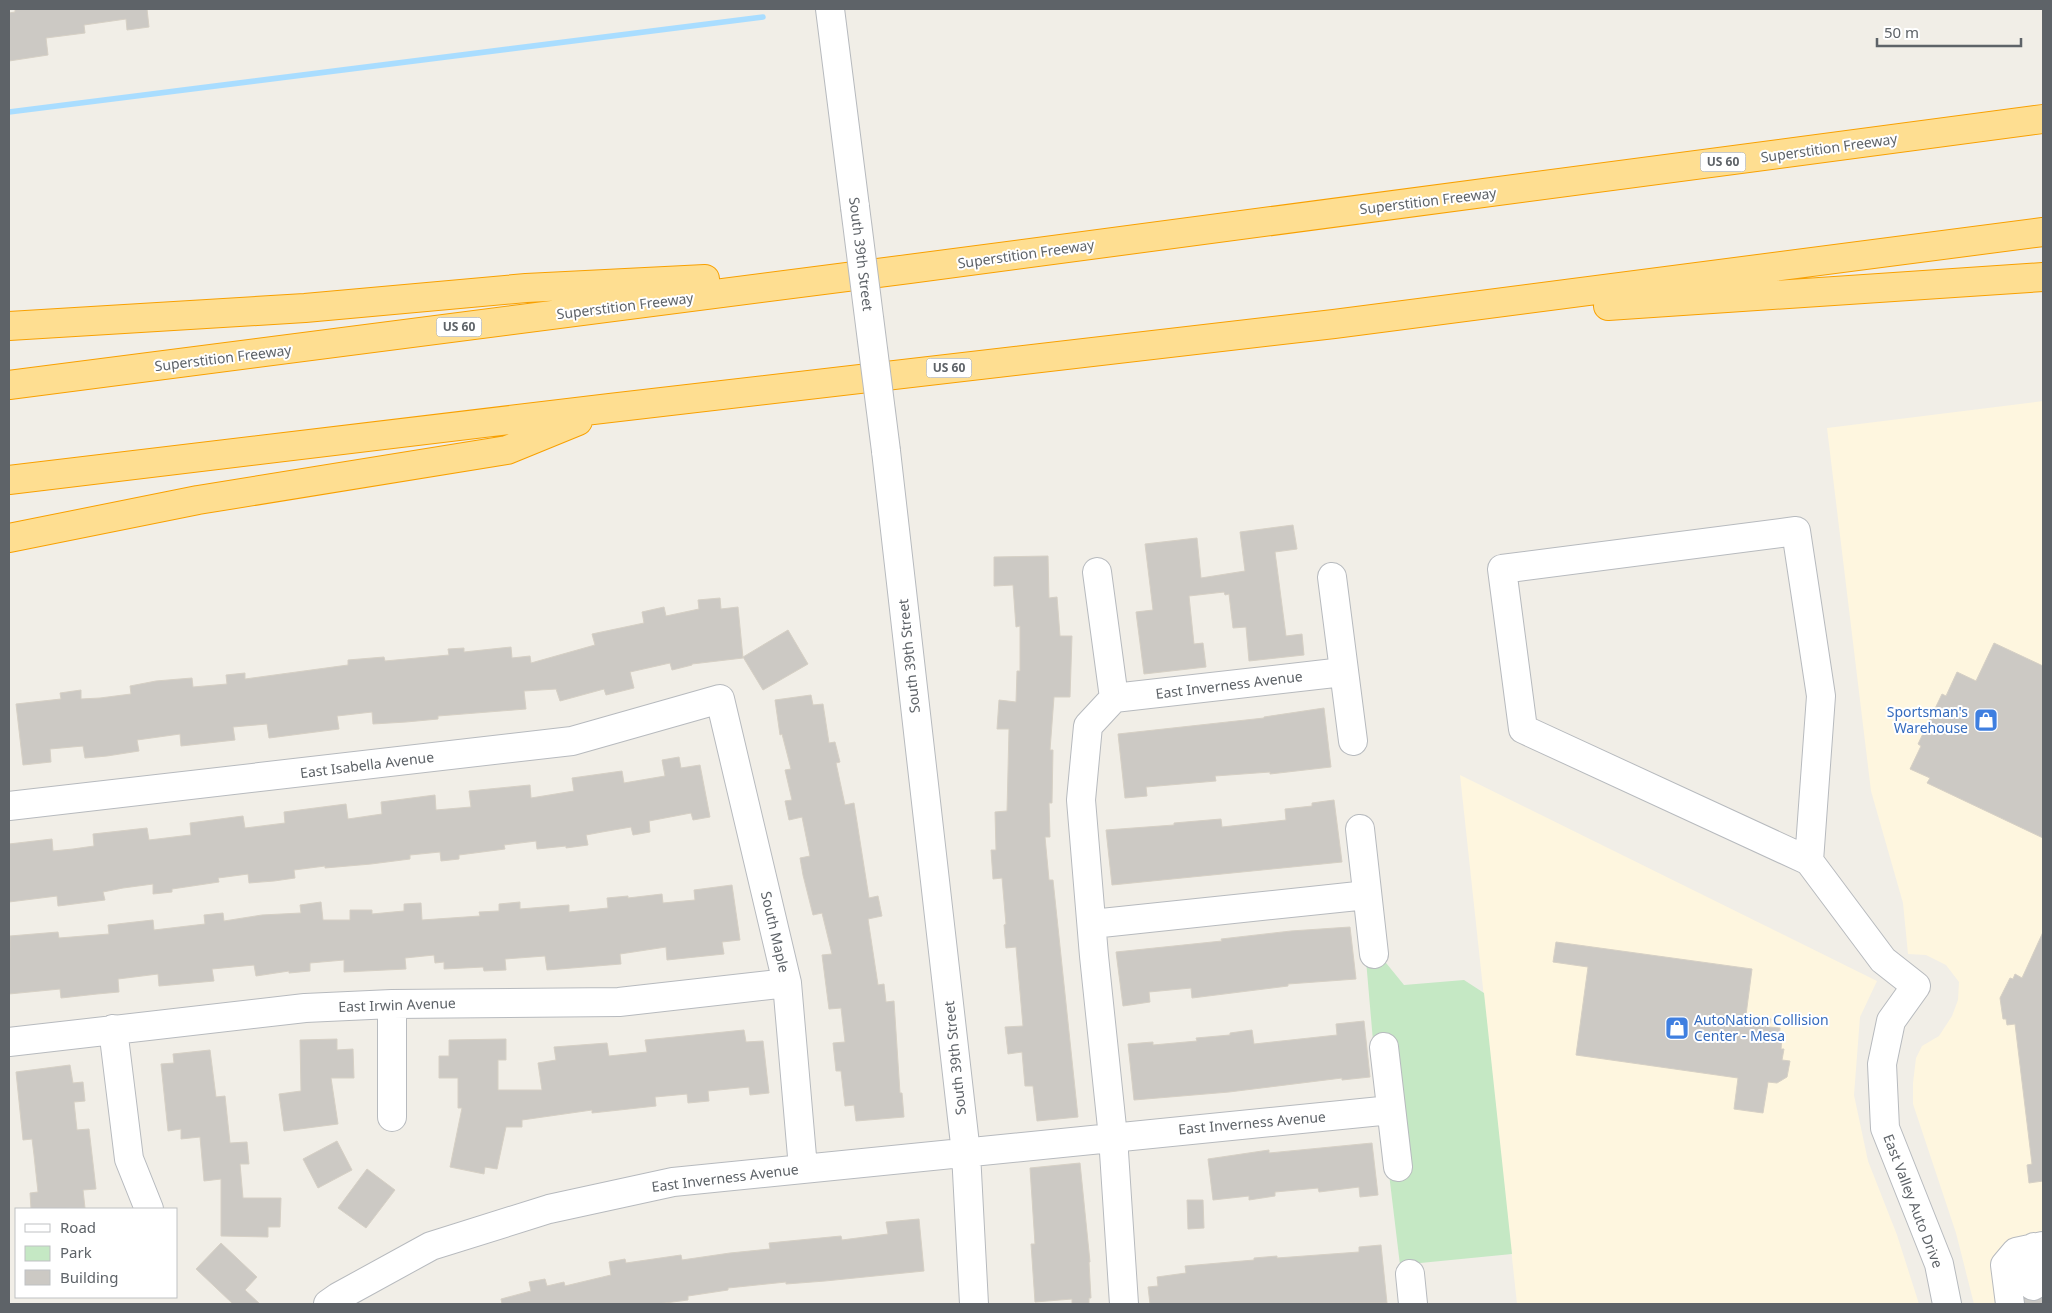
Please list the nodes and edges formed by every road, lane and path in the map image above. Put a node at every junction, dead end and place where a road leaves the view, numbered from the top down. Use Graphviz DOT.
graph roads {
  1 [pos="830,9"];
  2 [pos="2043,120"];
  3 [pos="2043,232"];
  4 [pos="909,269"];
  5 [pos="2043,277"];
  6 [pos="1417,316"];
  7 [pos="9,326"];
  8 [pos="9,385"];
  9 [pos="610,408"];
  10 [pos="9,480"];
  11 [pos="9,538"];
  12 [pos="1097,572"];
  13 [pos="1332,577"];
  14 [pos="1343,672"];
  15 [pos="1114,698"];
  16 [pos="720,699"];
  17 [pos="1353,741"];
  18 [pos="9,806"];
  19 [pos="1360,829"];
  20 [pos="1809,861"];
  21 [pos="1367,895"];
  22 [pos="1092,924"];
  23 [pos="1374,954"];
  24 [pos="787,983"];
  25 [pos="392,1004"];
  26 [pos="113,1029"];
  27 [pos="9,1042"];
  28 [pos="1384,1047"];
  29 [pos="1391,1110"];
  30 [pos="392,1117"];
  31 [pos="1113,1137"];
  32 [pos="966,1154"];
  33 [pos="1398,1166"];
  34 [pos="804,1168"];
  35 [pos="149,1208"];
  36 [pos="2036,1248"];
  37 [pos="1410,1274"];
  38 [pos="2027,1288"];
  39 [pos="328,1304"];
  40 [pos="974,1304"];
  41 [pos="1124,1304"];
  42 [pos="1413,1304"];
  43 [pos="1947,1304"];
  1 -- 32 [label="street, South 39th Street, bridge"];
  2 -- 4 [label="highway, Superstition Freeway / US 60"];
  3 -- 6 [label="highway"];
  4 -- 7 [label="highway"];
  4 -- 8 [label="highway, Superstition Freeway / US 60"];
  5 -- 6 [label="highway"];
  6 -- 9 [label="highway, US 60"];
  9 -- 10 [label="highway, US 60"];
  9 -- 11 [label="highway"];
  12 -- 15 [label="street"];
  13 -- 14 [label="street"];
  14 -- 15 [label="street, East Inverness Avenue"];
  14 -- 17 [label="street"];
  15 -- 22 [label="street"];
  16 -- 18 [label="street, East Isabella Avenue"];
  16 -- 24 [label="street, South Maple"];
  19 -- 21 [label="street"];
  20 -- 20 [label="street"];
  20 -- 43 [label="street, East Valley Auto Drive"];
  21 -- 22 [label="street"];
  21 -- 23 [label="street"];
  22 -- 31 [label="street"];
  24 -- 25 [label="street, East Irwin Avenue"];
  24 -- 34 [label="street, South Maple"];
  25 -- 26 [label="street, East Irwin Avenue"];
  25 -- 30 [label="street"];
  26 -- 27 [label="street, East Irwin Avenue"];
  26 -- 35 [label="street"];
  28 -- 29 [label="street"];
  29 -- 31 [label="street, East Inverness Avenue"];
  29 -- 33 [label="street"];
  31 -- 32 [label="street, East Inverness Avenue"];
  31 -- 41 [label="street"];
  32 -- 34 [label="street, East Inverness Avenue"];
  32 -- 40 [label="street, South 39th Street"];
  34 -- 39 [label="street, East Inverness Avenue"];
  36 -- 38 [label="street"];
  36 -- 38 [label="street"];
  37 -- 42 [label="street"];
}
